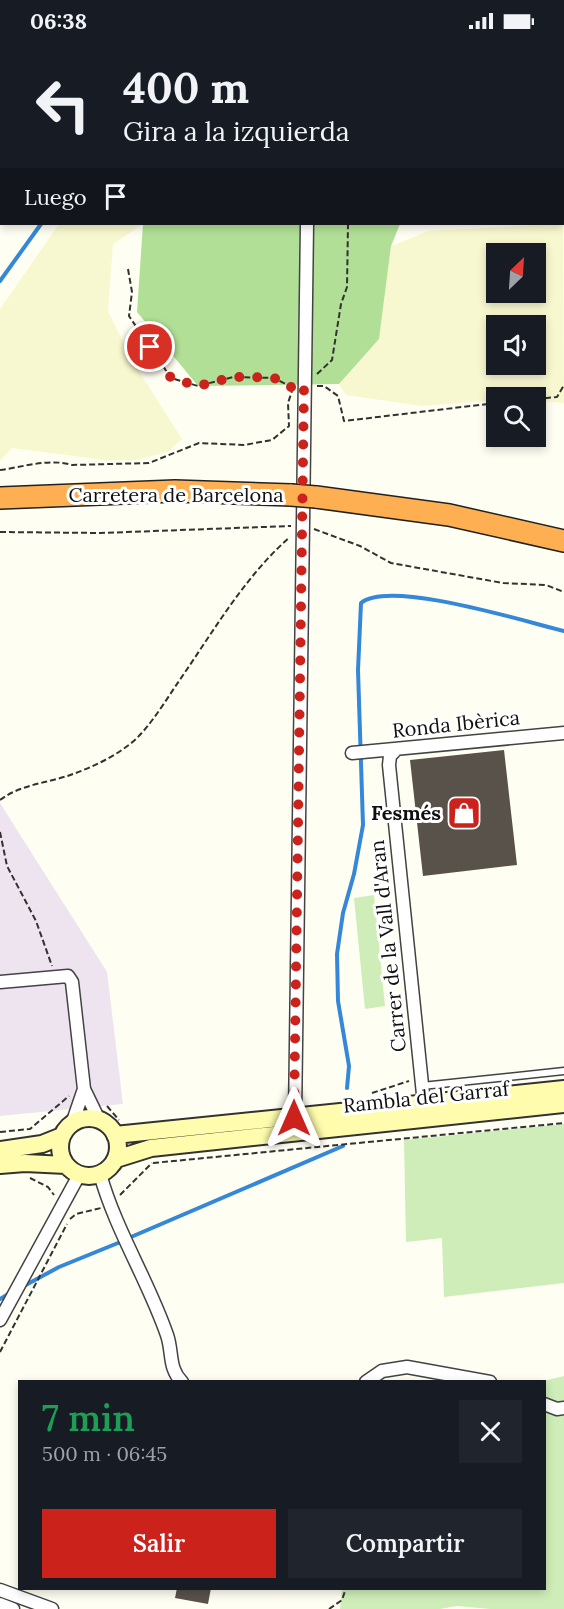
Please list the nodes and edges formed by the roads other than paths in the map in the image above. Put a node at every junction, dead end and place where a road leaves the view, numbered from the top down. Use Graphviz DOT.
graph roads {
  1 [pos="308,225"];
  2 [pos="0,498"];
  3 [pos="564,541"];
  4 [pos="564,733"];
  5 [pos="395,751"];
  6 [pos="352,753"];
  7 [pos="0,982"];
  8 [pos="564,1071"];
  9 [pos="422,1083"];
  10 [pos="84,1089"];
  11 [pos="564,1089"];
  12 [pos="424,1104"];
  13 [pos="564,1104"];
  14 [pos="102,1112"];
  15 [pos="294,1118"];
  16 [pos="345,1120"];
  17 [pos="67,1130"];
  18 [pos="116,1134"];
  19 [pos="0,1150"];
  20 [pos="116,1159"];
  21 [pos="0,1165"];
  22 [pos="72,1170"];
  23 [pos="100,1174"];
  24 [pos="0,1320"];
  25 [pos="180,1380"];
  26 [pos="369,1380"];
  27 [pos="479,1380"];
  28 [pos="546,1405"];
  29 [pos="564,1408"];
  30 [pos="0,1590"];
  31 [pos="0,1604"];
  32 [pos="13,1609"];
  33 [pos="52,1609"];
  1 -- 15 [label="street"];
  2 -- 3 [label="highway, Carretera de Barcelona, bridge"];
  4 -- 5 [label="street, Ronda Ibèrica"];
  5 -- 6 [label="street, Ronda Ibèrica"];
  5 -- 9 [label="street, Carrer de la Vall d'Aran"];
  7 -- 10 [label="street"];
  8 -- 9 [label="lane, Rambla del Garraf"];
  9 -- 12 [label="street, Carrer de la Vall d'Aran"];
  10 -- 14 [label="street"];
  10 -- 17 [label="street"];
  11 -- 12 [label="street, Rambla del Garraf"];
  12 -- 16 [label="street, Rambla del Garraf"];
  13 -- 16 [label="street, Rambla del Garraf"];
  14 -- 17 [label="street"];
  14 -- 18 [label="street"];
  15 -- 16 [label="street, Rambla del Garraf"];
  15 -- 18 [label="street, Rambla del Garraf"];
  16 -- 20 [label="street, Rambla del Garraf"];
  17 -- 19 [label="street"];
  17 -- 22 [label="street"];
  18 -- 20 [label="street"];
  20 -- 23 [label="street, Rambla del Garraf"];
  21 -- 22 [label="street"];
  22 -- 23 [label="street"];
  22 -- 24 [label="street"];
  23 -- 25 [label="street"];
  26 -- 27 [label="street"];
  28 -- 29 [label="street"];
  30 -- 33 [label="street"];
  31 -- 32 [label="street"];
}
